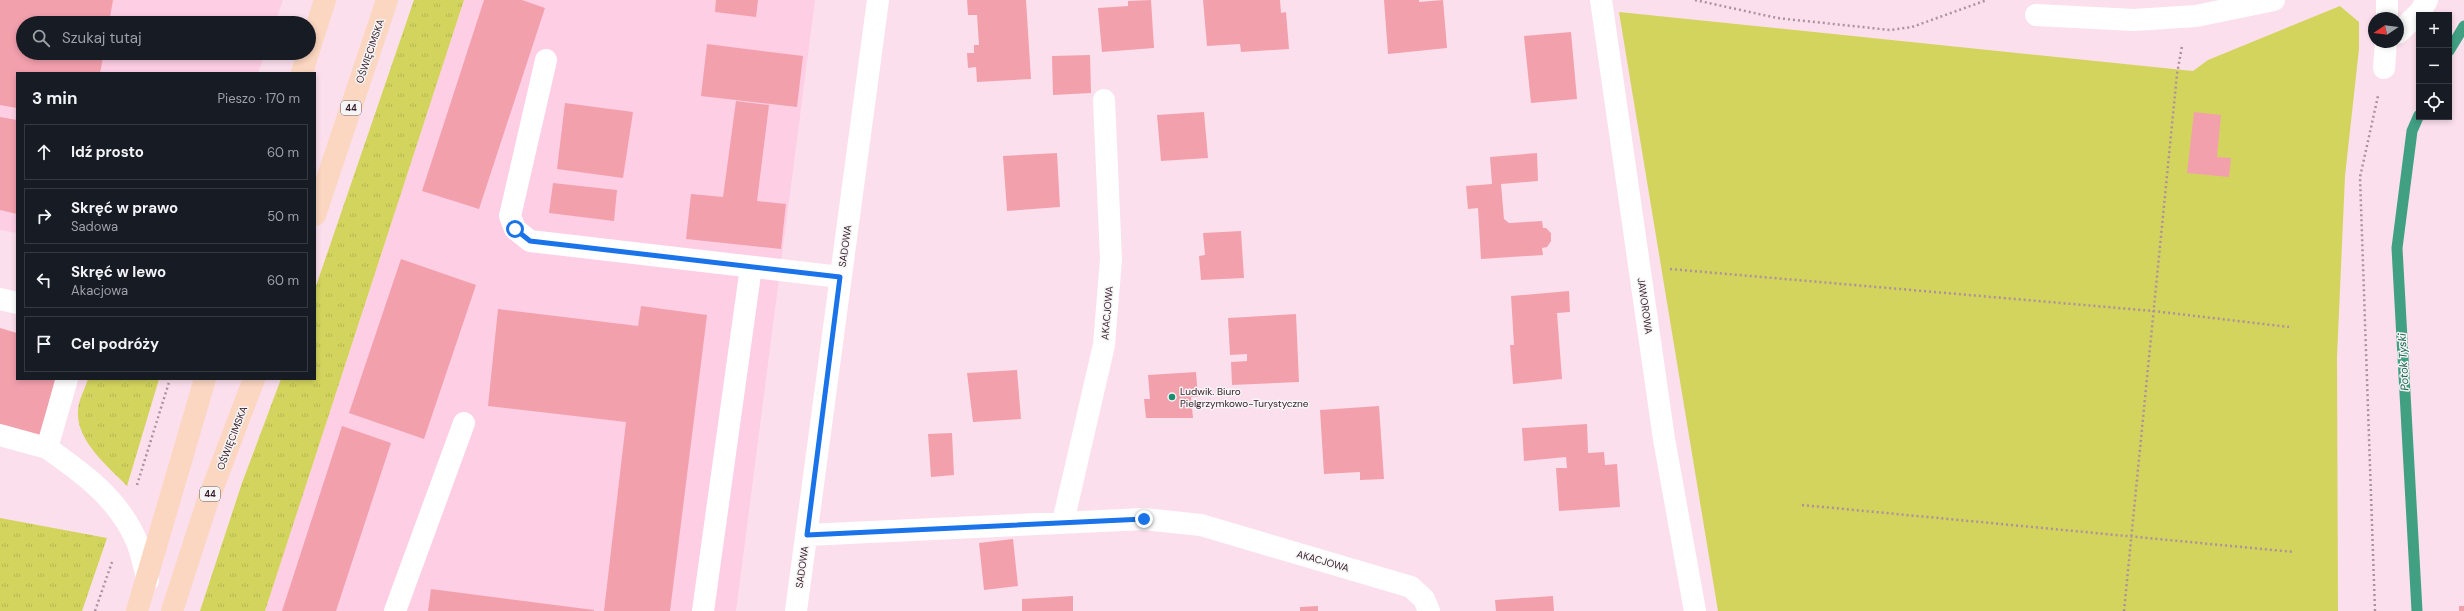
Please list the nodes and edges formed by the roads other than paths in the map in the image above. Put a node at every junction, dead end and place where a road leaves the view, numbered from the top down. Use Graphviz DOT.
graph roads {
  1 [pos="325,0"];
  2 [pos="387,0"];
  3 [pos="878,0"];
  4 [pos="1601,0"];
  5 [pos="2274,0"];
  6 [pos="2387,0"];
  7 [pos="2427,0"];
  8 [pos="2387,12"];
  9 [pos="2036,15"];
  10 [pos="2404,27"];
  11 [pos="316,29"];
  12 [pos="2388,48"];
  13 [pos="306,60"];
  14 [pos="546,60"];
  15 [pos="2384,68"];
  16 [pos="302,72"];
  17 [pos="1104,100"];
  18 [pos="316,212"];
  19 [pos="751,267"];
  20 [pos="840,277"];
  21 [pos="0,299"];
  22 [pos="16,303"];
  23 [pos="67,380"];
  24 [pos="205,380"];
  25 [pos="254,380"];
  26 [pos="464,423"];
  27 [pos="0,435"];
  28 [pos="47,448"];
  29 [pos="1063,522"];
  30 [pos="807,535"];
  31 [pos="148,580"];
  32 [pos="137,611"];
  33 [pos="172,611"];
  34 [pos="395,611"];
  35 [pos="703,611"];
  36 [pos="796,611"];
  37 [pos="1429,611"];
  38 [pos="1695,611"];
  1 -- 11 [label="main road"];
  2 -- 18 [label="main road, OŚWIĘCIMSKA / 44"];
  3 -- 20 [label="street, SADOWA"];
  4 -- 38 [label="street, JAWOROWA"];
  5 -- 9 [label="street"];
  6 -- 8 [label="street"];
  7 -- 10 [label="street"];
  12 -- 15 [label="street"];
  13 -- 16 [label="main road"];
  14 -- 19 [label="street"];
  17 -- 29 [label="street, AKACJOWA"];
  19 -- 20 [label="street"];
  19 -- 35 [label="street"];
  20 -- 30 [label="street, SADOWA"];
  21 -- 22 [label="street"];
  23 -- 28 [label="street"];
  24 -- 31 [label="main road"];
  25 -- 33 [label="main road, OŚWIĘCIMSKA / 44"];
  26 -- 34 [label="street"];
  27 -- 28 [label="street"];
  28 -- 31 [label="street"];
  29 -- 30 [label="street, AKACJOWA"];
  29 -- 37 [label="street, AKACJOWA"];
  30 -- 36 [label="street, SADOWA"];
  31 -- 32 [label="main road"];
}
